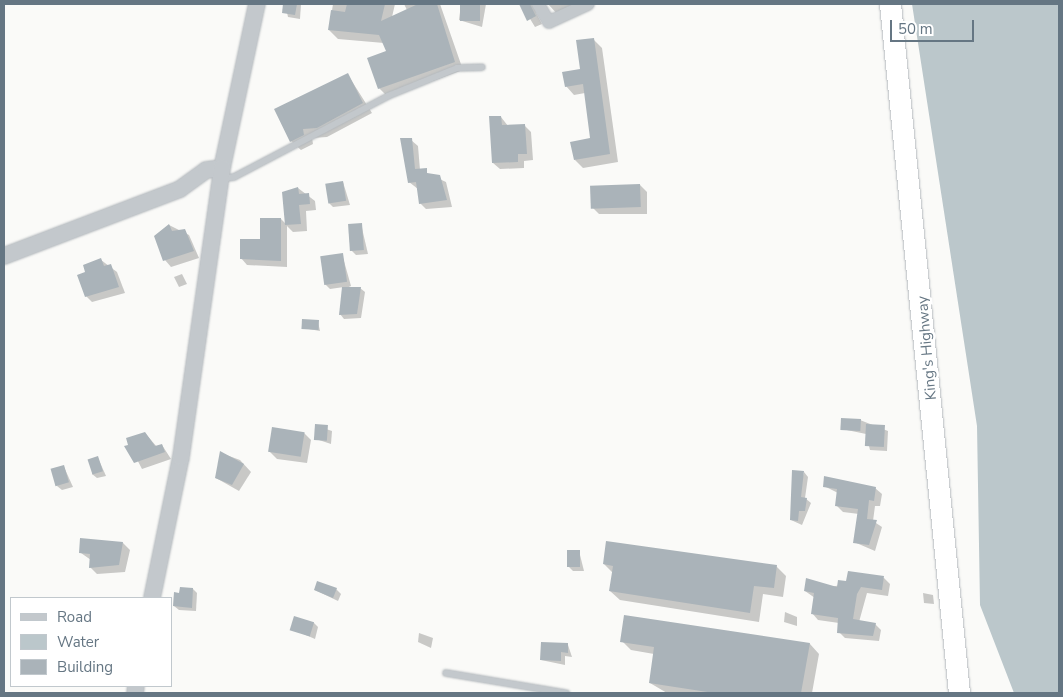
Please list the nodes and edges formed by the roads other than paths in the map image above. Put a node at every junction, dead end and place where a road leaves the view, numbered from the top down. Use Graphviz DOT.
graph roads {
  1 [pos="257,4"];
  2 [pos="538,4"];
  3 [pos="588,4"];
  4 [pos="890,4"];
  5 [pos="482,67"];
  6 [pos="221,173"];
  7 [pos="4,256"];
  8 [pos="152,597"];
  9 [pos="446,673"];
  10 [pos="566,693"];
  11 [pos="959,693"];
  1 -- 6 [label="street"];
  2 -- 3 [label="street"];
  4 -- 11 [label="highway, King's Highway"];
  5 -- 6 [label="lane"];
  6 -- 7 [label="street"];
  6 -- 8 [label="street"];
  9 -- 10 [label="lane"];
}
